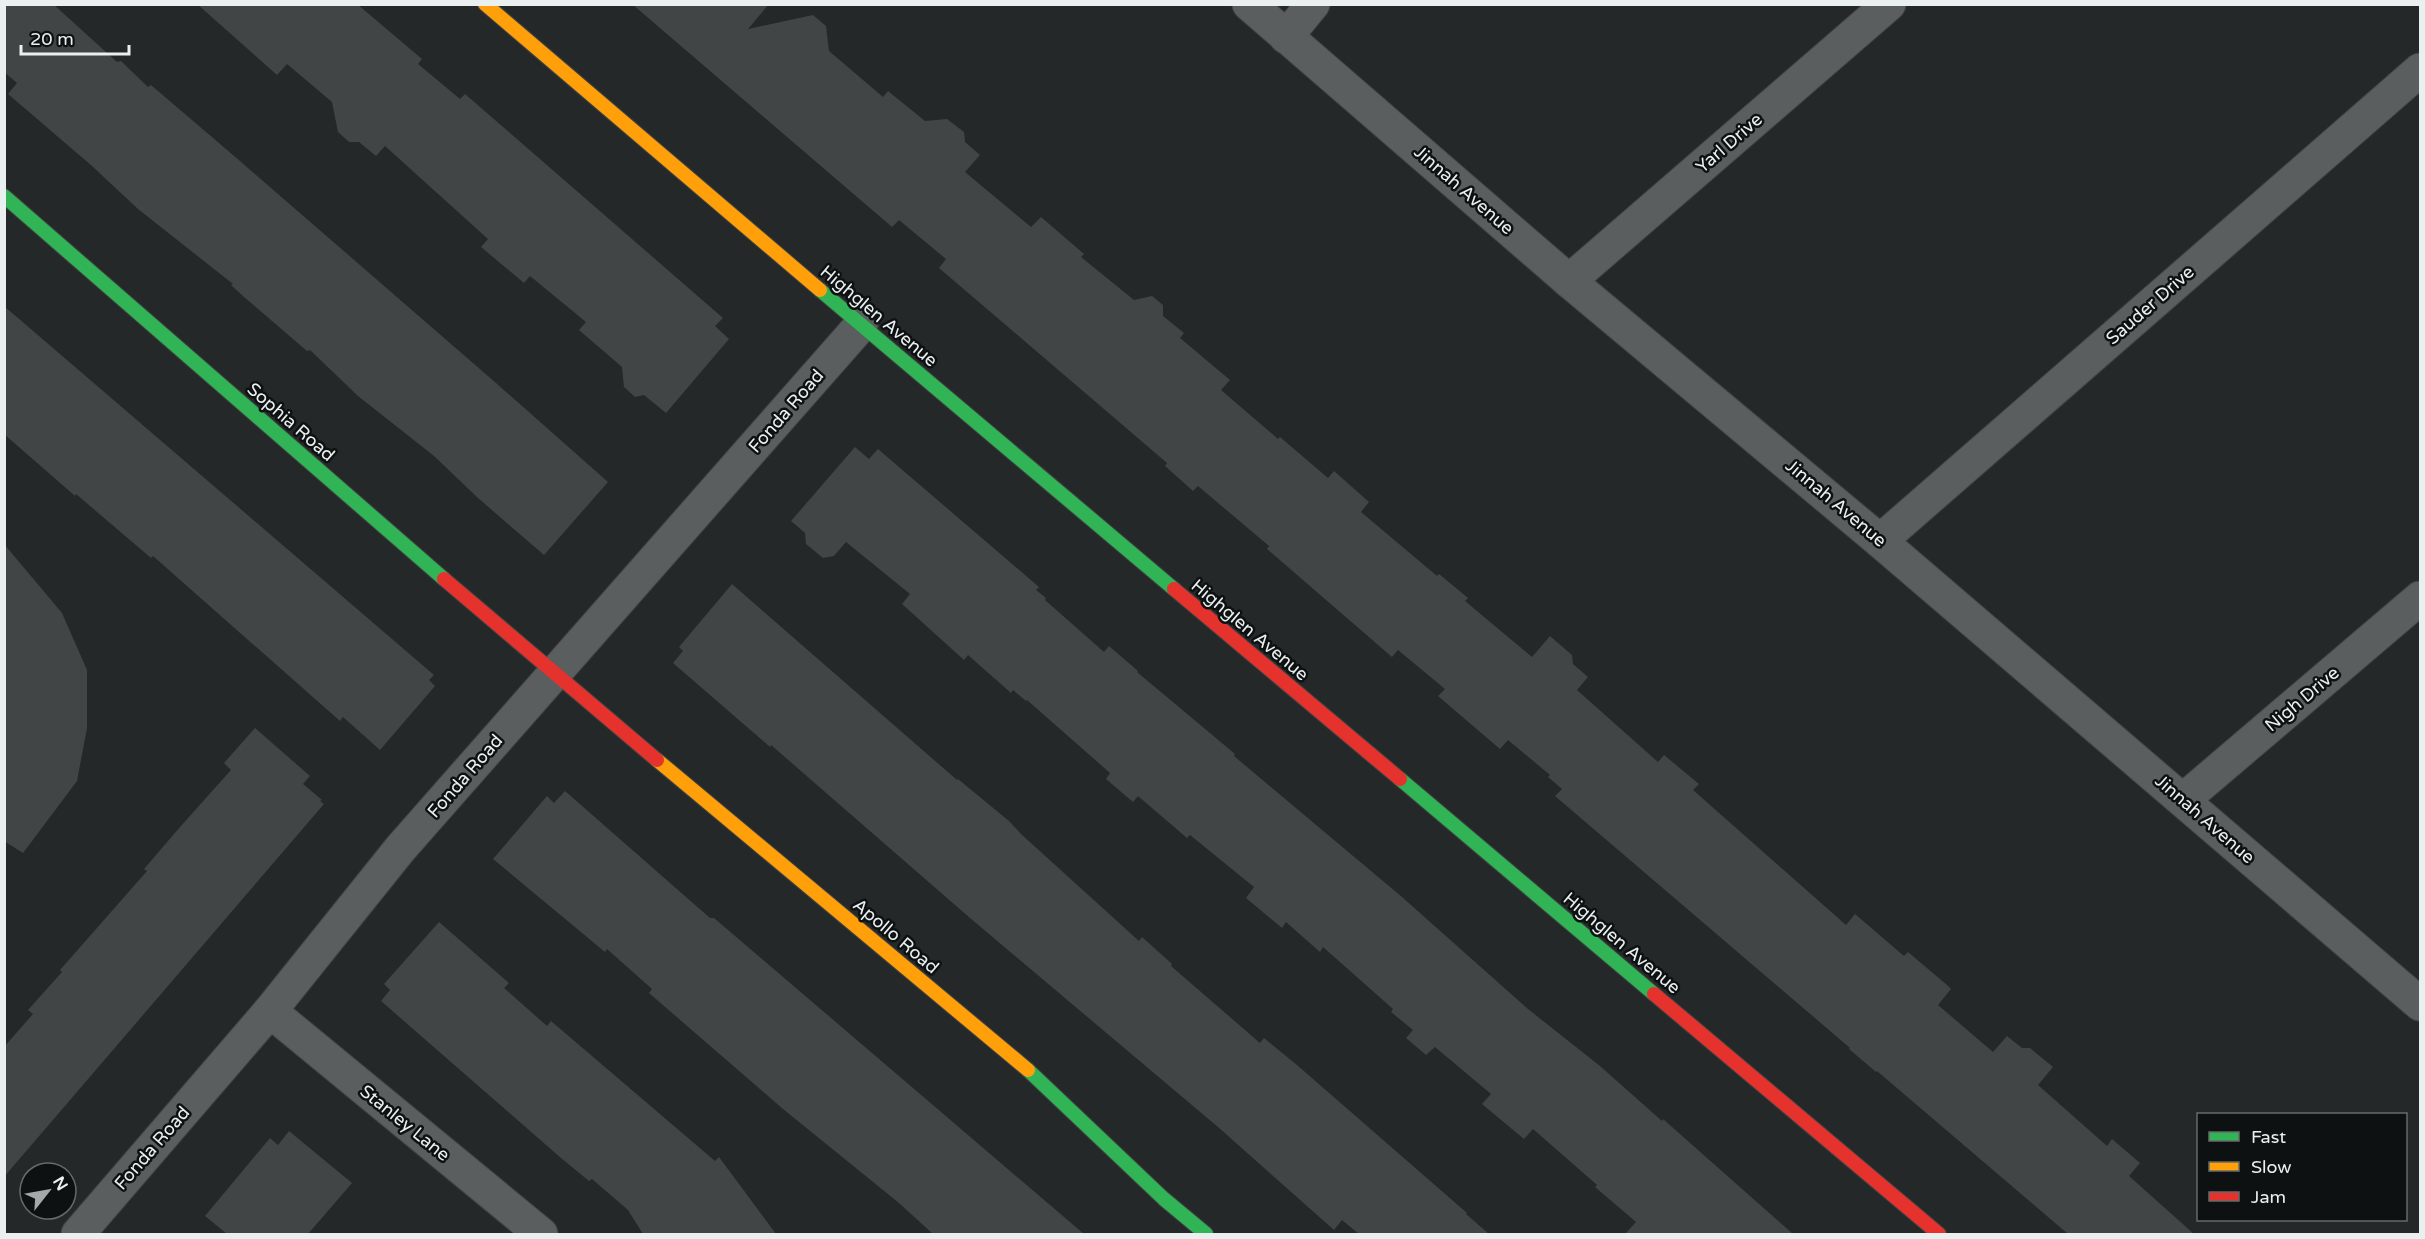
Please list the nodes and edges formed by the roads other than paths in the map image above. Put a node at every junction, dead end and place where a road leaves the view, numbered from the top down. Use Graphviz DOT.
graph roads {
  1 [pos="485,4"];
  2 [pos="1249,4"];
  3 [pos="1313,4"];
  4 [pos="1889,4"];
  5 [pos="1286,37"];
  6 [pos="2421,70"];
  7 [pos="4,196"];
  8 [pos="1569,281"];
  9 [pos="861,325"];
  10 [pos="1880,541"];
  11 [pos="2421,598"];
  12 [pos="554,675"];
  13 [pos="2183,800"];
  14 [pos="2421,1004"];
  15 [pos="270,1011"];
  16 [pos="78,1234"];
  17 [pos="541,1234"];
  18 [pos="1206,1234"];
  19 [pos="1939,1234"];
  1 -- 9 [label="street, Highglen Avenue"];
  2 -- 5 [label="street, Jinnah Avenue"];
  3 -- 5 [label="street"];
  4 -- 8 [label="street, Yarl Drive"];
  5 -- 8 [label="street, Jinnah Avenue"];
  6 -- 10 [label="street, Sauder Drive"];
  7 -- 12 [label="street, Sophia Road"];
  8 -- 10 [label="street, Jinnah Avenue"];
  9 -- 12 [label="street, Fonda Road"];
  9 -- 19 [label="street, Highglen Avenue"];
  10 -- 13 [label="street, Jinnah Avenue"];
  11 -- 13 [label="street, Nigh Drive"];
  12 -- 15 [label="street, Fonda Road"];
  12 -- 18 [label="street, Apollo Road"];
  13 -- 14 [label="street, Jinnah Avenue"];
  15 -- 16 [label="street, Fonda Road"];
  15 -- 17 [label="street, Stanley Lane"];
}
